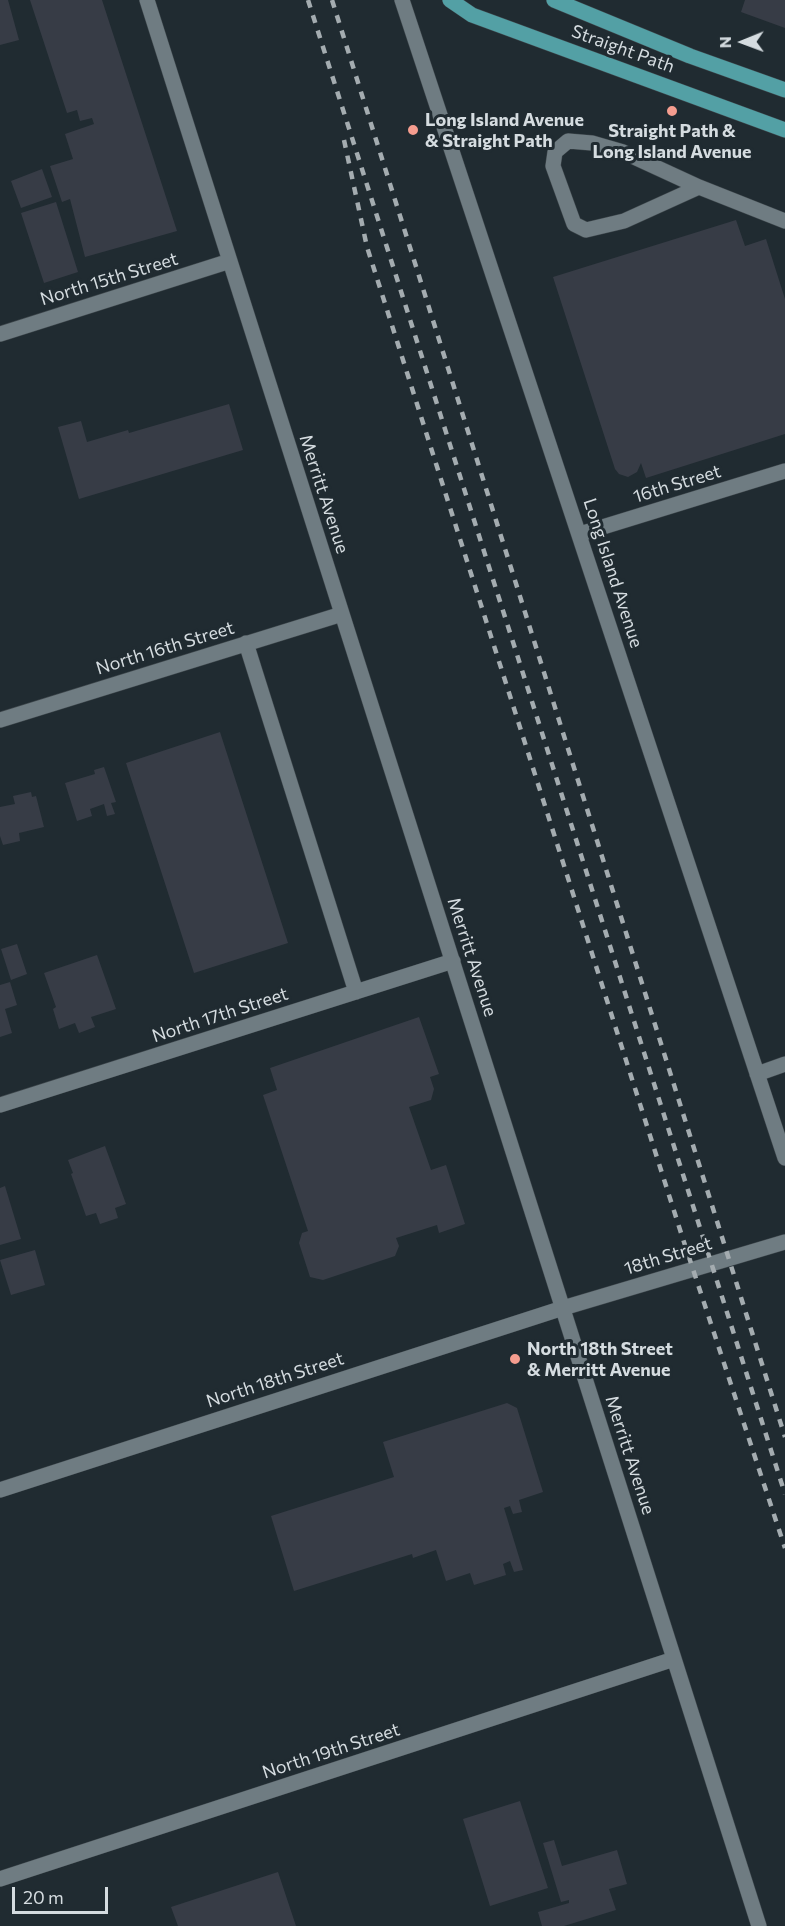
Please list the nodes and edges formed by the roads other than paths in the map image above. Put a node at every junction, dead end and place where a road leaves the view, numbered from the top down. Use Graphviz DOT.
graph roads {
  1 [pos="147,0"];
  2 [pos="402,0"];
  3 [pos="450,0"];
  4 [pos="554,0"];
  5 [pos="785,90"];
  6 [pos="785,130"];
  7 [pos="699,187"];
  8 [pos="785,221"];
  9 [pos="230,261"];
  10 [pos="0,334"];
  11 [pos="785,471"];
  12 [pos="580,534"];
  13 [pos="342,614"];
  14 [pos="246,644"];
  15 [pos="0,720"];
  16 [pos="453,962"];
  17 [pos="356,992"];
  18 [pos="785,1064"];
  19 [pos="757,1074"];
  20 [pos="0,1105"];
  21 [pos="785,1158"];
  22 [pos="785,1242"];
  23 [pos="563,1308"];
  24 [pos="0,1490"];
  25 [pos="675,1659"];
  26 [pos="0,1879"];
  27 [pos="759,1926"];
  1 -- 9 [label="street, Merritt Avenue"];
  2 -- 12 [label="street, Long Island Avenue"];
  3 -- 6 [label="main road, Straight Path"];
  4 -- 5 [label="main road, Straight Path"];
  7 -- 7 [label="street"];
  7 -- 8 [label="street"];
  9 -- 10 [label="street, North 15th Street"];
  9 -- 13 [label="street, Merritt Avenue"];
  11 -- 12 [label="street, 16th Street"];
  12 -- 19 [label="street, Long Island Avenue"];
  13 -- 14 [label="street, North 16th Street"];
  13 -- 16 [label="street, Merritt Avenue"];
  14 -- 15 [label="street, North 16th Street"];
  14 -- 17 [label="street"];
  16 -- 17 [label="street, North 17th Street"];
  16 -- 23 [label="street, Merritt Avenue"];
  17 -- 20 [label="street, North 17th Street"];
  18 -- 19 [label="street"];
  19 -- 21 [label="street, Long Island Avenue"];
  22 -- 23 [label="street, 18th Street"];
  23 -- 24 [label="street, North 18th Street"];
  23 -- 25 [label="street, Merritt Avenue"];
  25 -- 26 [label="street, North 19th Street"];
  25 -- 27 [label="street, Merritt Avenue"];
}
